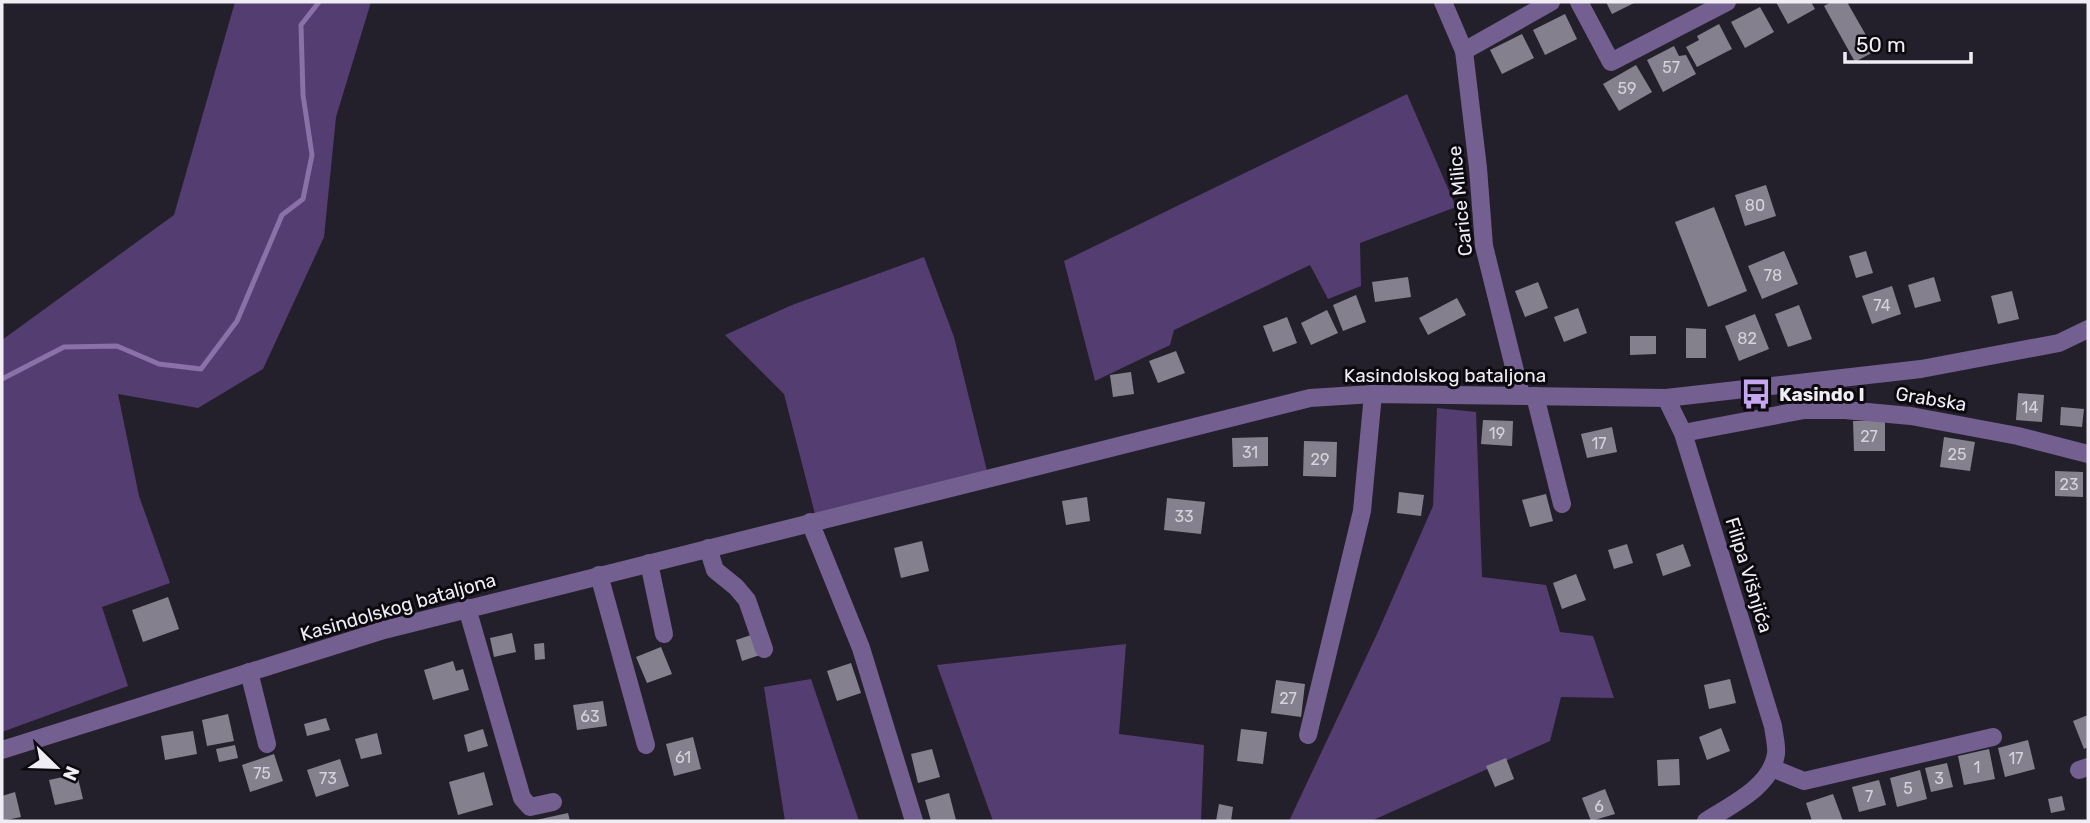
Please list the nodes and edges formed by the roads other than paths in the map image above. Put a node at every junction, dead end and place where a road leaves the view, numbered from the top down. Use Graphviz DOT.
graph roads {
  1 [pos="1443,2"];
  2 [pos="1551,2"];
  3 [pos="1579,2"];
  4 [pos="1727,2"];
  5 [pos="1464,51"];
  6 [pos="2088,329"];
  7 [pos="1373,394"];
  8 [pos="1528,396"];
  9 [pos="1666,398"];
  10 [pos="1683,433"];
  11 [pos="2088,454"];
  12 [pos="1562,504"];
  13 [pos="810,522"];
  14 [pos="708,548"];
  15 [pos="649,563"];
  16 [pos="599,575"];
  17 [pos="467,608"];
  18 [pos="664,634"];
  19 [pos="764,649"];
  20 [pos="248,672"];
  21 [pos="1308,735"];
  22 [pos="1993,737"];
  23 [pos="267,744"];
  24 [pos="646,745"];
  25 [pos="2,750"];
  26 [pos="1772,768"];
  27 [pos="553,802"];
  28 [pos="914,821"];
  29 [pos="1706,821"];
  1 -- 5 [label="street, Carice Milice"];
  2 -- 5 [label="street"];
  3 -- 4 [label="street"];
  5 -- 8 [label="street, Carice Milice"];
  6 -- 9 [label="street, Kasindolskog bataljona"];
  7 -- 8 [label="street, Kasindolskog bataljona"];
  7 -- 13 [label="street, Kasindolskog bataljona"];
  7 -- 21 [label="street"];
  8 -- 9 [label="street, Kasindolskog bataljona"];
  8 -- 12 [label="street, Carice Milice"];
  9 -- 10 [label="street, Filipa Višnjića"];
  10 -- 11 [label="street, Grabska"];
  10 -- 26 [label="street, Filipa Višnjića"];
  13 -- 14 [label="street, Kasindolskog bataljona"];
  13 -- 28 [label="street"];
  14 -- 15 [label="street, Kasindolskog bataljona"];
  14 -- 19 [label="street"];
  15 -- 16 [label="street, Kasindolskog bataljona"];
  15 -- 18 [label="street"];
  16 -- 17 [label="street, Kasindolskog bataljona"];
  16 -- 24 [label="street"];
  17 -- 20 [label="street, Kasindolskog bataljona"];
  17 -- 27 [label="street"];
  20 -- 23 [label="street"];
  20 -- 25 [label="street, Kasindolskog bataljona"];
  22 -- 26 [label="street"];
  26 -- 29 [label="street"];
}
